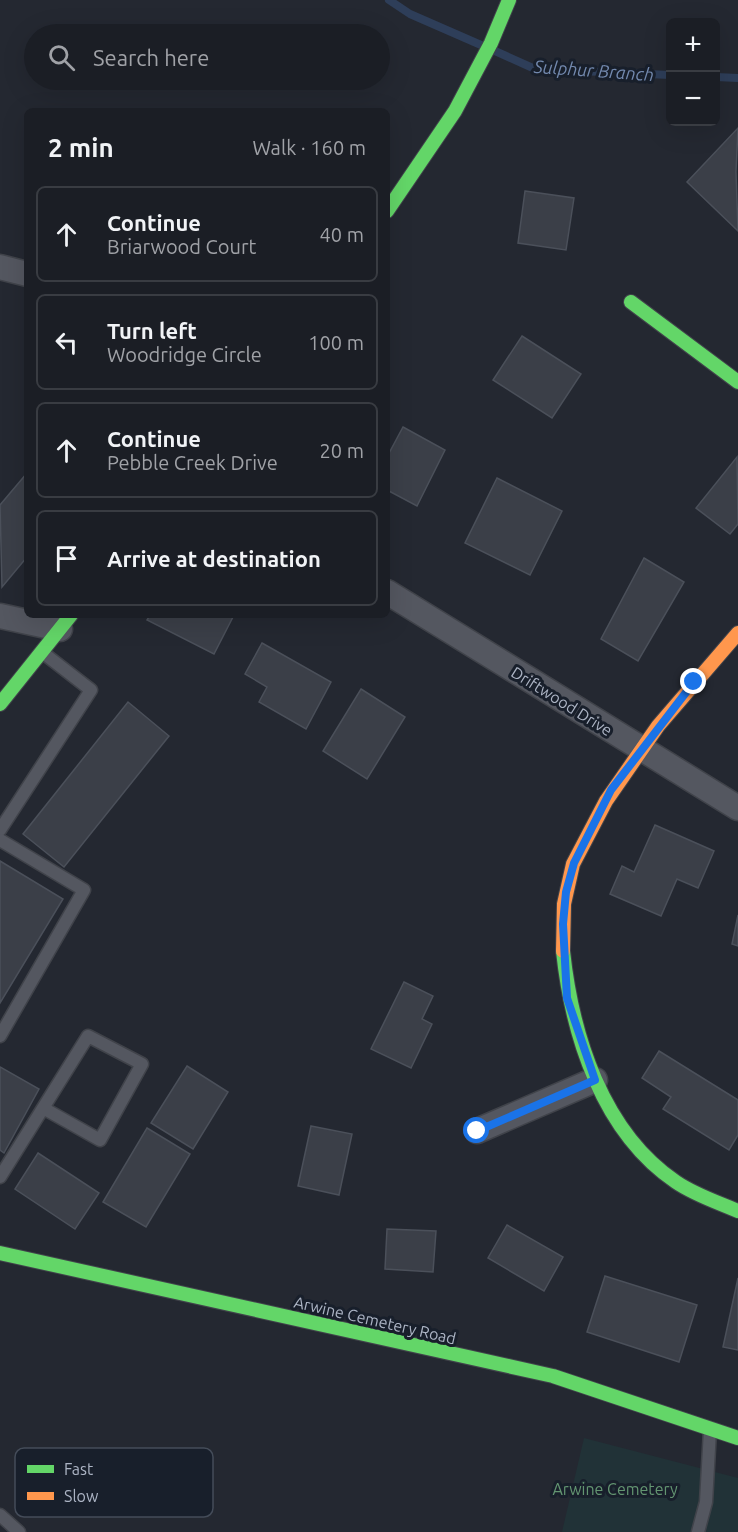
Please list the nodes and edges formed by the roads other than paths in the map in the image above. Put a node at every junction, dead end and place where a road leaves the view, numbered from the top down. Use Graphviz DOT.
graph roads {
  1 [pos="509,0"];
  2 [pos="390,207"];
  3 [pos="0,267"];
  4 [pos="24,273"];
  5 [pos="631,302"];
  6 [pos="738,382"];
  7 [pos="390,594"];
  8 [pos="0,616"];
  9 [pos="66,622"];
  10 [pos="738,633"];
  11 [pos="42,652"];
  12 [pos="0,704"];
  13 [pos="641,750"];
  14 [pos="738,808"];
  15 [pos="0,830"];
  16 [pos="0,840"];
  17 [pos="0,1036"];
  18 [pos="595,1080"];
  19 [pos="43,1108"];
  20 [pos="477,1131"];
  21 [pos="0,1177"];
  22 [pos="738,1211"];
  23 [pos="0,1253"];
  24 [pos="710,1430"];
  25 [pos="738,1438"];
  26 [pos="0,1515"];
  27 [pos="19,1532"];
  28 [pos="698,1532"];
  1 -- 2 [label="street"];
  3 -- 4 [label="street"];
  5 -- 6 [label="street"];
  7 -- 13 [label="street, Driftwood Drive"];
  8 -- 9 [label="street"];
  9 -- 11 [label="street"];
  10 -- 13 [label="street"];
  11 -- 12 [label="street"];
  11 -- 15 [label="lane"];
  13 -- 14 [label="street, Driftwood Drive"];
  13 -- 18 [label="street"];
  16 -- 17 [label="lane"];
  18 -- 20 [label="street"];
  18 -- 22 [label="street"];
  19 -- 19 [label="lane"];
  19 -- 21 [label="lane"];
  23 -- 24 [label="street, Arwine Cemetery Road"];
  24 -- 25 [label="street, Arwine Cemetery Road"];
  24 -- 28 [label="lane"];
  26 -- 27 [label="lane"];
}
